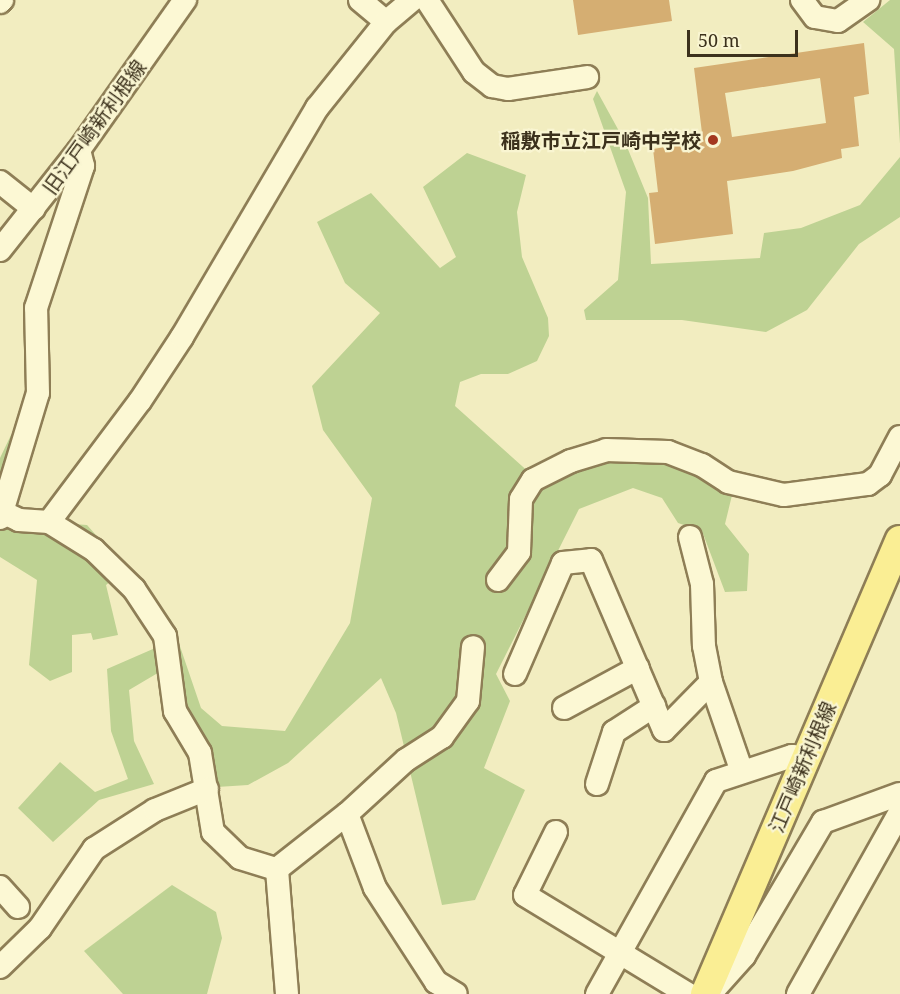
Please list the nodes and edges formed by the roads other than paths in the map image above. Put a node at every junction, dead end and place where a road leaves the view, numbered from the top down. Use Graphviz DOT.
graph roads {
  1 [pos="184,0"];
  2 [pos="360,0"];
  3 [pos="412,0"];
  4 [pos="428,0"];
  5 [pos="802,0"];
  6 [pos="868,0"];
  7 [pos="386,22"];
  8 [pos="587,77"];
  9 [pos="79,150"];
  10 [pos="0,182"];
  11 [pos="34,209"];
  12 [pos="0,250"];
  13 [pos="900,437"];
  14 [pos="1,515"];
  15 [pos="49,522"];
  16 [pos="690,537"];
  17 [pos="900,540"];
  18 [pos="498,580"];
  19 [pos="473,647"];
  20 [pos="638,668"];
  21 [pos="515,674"];
  22 [pos="711,682"];
  23 [pos="654,706"];
  24 [pos="564,708"];
  25 [pos="806,758"];
  26 [pos="742,772"];
  27 [pos="597,784"];
  28 [pos="207,789"];
  29 [pos="900,794"];
  30 [pos="900,812"];
  31 [pos="347,814"];
  32 [pos="556,832"];
  33 [pos="277,869"];
  34 [pos="0,887"];
  35 [pos="18,907"];
  36 [pos="621,953"];
  37 [pos="0,967"];
  38 [pos="287,994"];
  39 [pos="456,994"];
  40 [pos="597,994"];
  41 [pos="688,994"];
  42 [pos="705,994"];
  43 [pos="710,994"];
  44 [pos="798,994"];
  1 -- 9 [label="street, 旧江戸崎新利根線"];
  2 -- 7 [label="street"];
  3 -- 7 [label="street"];
  4 -- 8 [label="street"];
  5 -- 6 [label="street"];
  7 -- 15 [label="street"];
  9 -- 11 [label="street, 旧江戸崎新利根線"];
  9 -- 14 [label="street"];
  10 -- 11 [label="street"];
  11 -- 12 [label="street, 旧江戸崎新利根線"];
  13 -- 18 [label="street"];
  14 -- 15 [label="street"];
  15 -- 28 [label="street"];
  16 -- 22 [label="street"];
  17 -- 25 [label="main road, 江戸崎新利根線"];
  19 -- 31 [label="street"];
  20 -- 21 [label="street"];
  20 -- 23 [label="street"];
  20 -- 24 [label="street"];
  22 -- 23 [label="street"];
  22 -- 26 [label="street"];
  23 -- 27 [label="street"];
  25 -- 26 [label="street"];
  25 -- 42 [label="main road, 江戸崎新利根線"];
  26 -- 36 [label="street"];
  28 -- 33 [label="street"];
  28 -- 37 [label="street"];
  29 -- 43 [label="street"];
  30 -- 44 [label="street"];
  31 -- 33 [label="street"];
  31 -- 39 [label="street"];
  32 -- 36 [label="street"];
  33 -- 38 [label="street"];
  34 -- 35 [label="street"];
  36 -- 40 [label="street"];
  36 -- 41 [label="street"];
}
